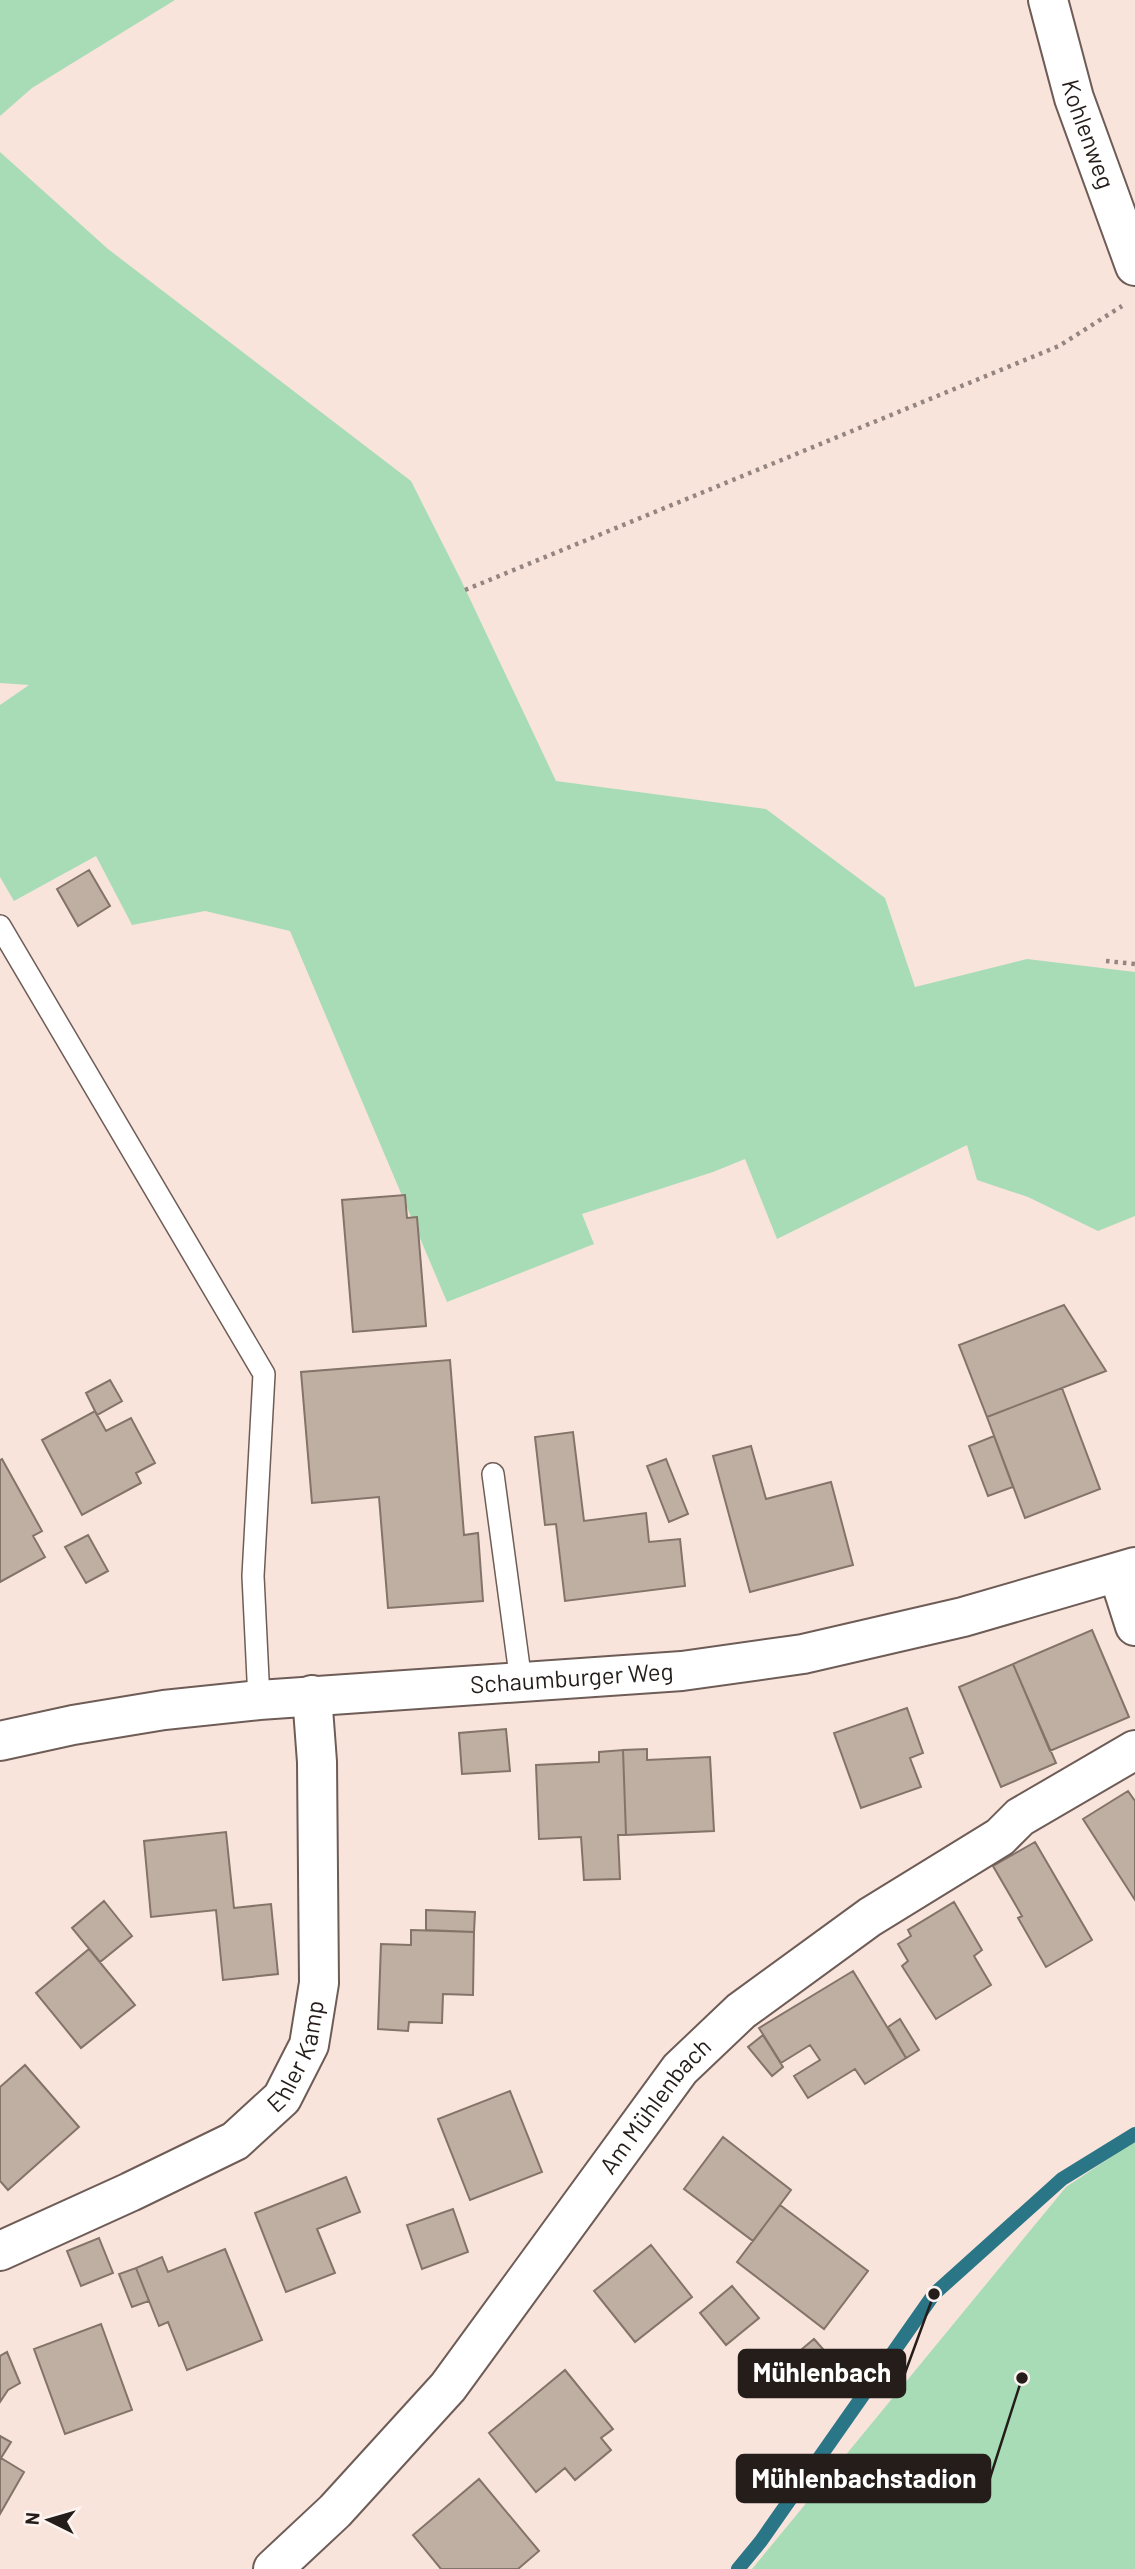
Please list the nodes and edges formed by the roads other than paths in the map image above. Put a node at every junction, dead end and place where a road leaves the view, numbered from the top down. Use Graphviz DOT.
graph roads {
  1 [pos="1048,0"];
  2 [pos="1135,266"];
  3 [pos="0,926"];
  4 [pos="493,1474"];
  5 [pos="1126,1570"];
  6 [pos="1135,1626"];
  7 [pos="521,1682"];
  8 [pos="312,1695"];
  9 [pos="259,1700"];
  10 [pos="0,1741"];
  11 [pos="1135,1750"];
  12 [pos="0,2251"];
  13 [pos="274,2569"];
  1 -- 2 [label="street, Kohlenweg"];
  3 -- 9 [label="lane"];
  4 -- 7 [label="lane"];
  5 -- 6 [label="street"];
  5 -- 7 [label="street, Schaumburger Weg"];
  7 -- 8 [label="street, Schaumburger Weg"];
  8 -- 9 [label="street, Schaumburger Weg"];
  8 -- 12 [label="street, Ehler Kamp"];
  9 -- 10 [label="street, Schaumburger Weg"];
  11 -- 13 [label="street, Am Mühlenbach"];
}
